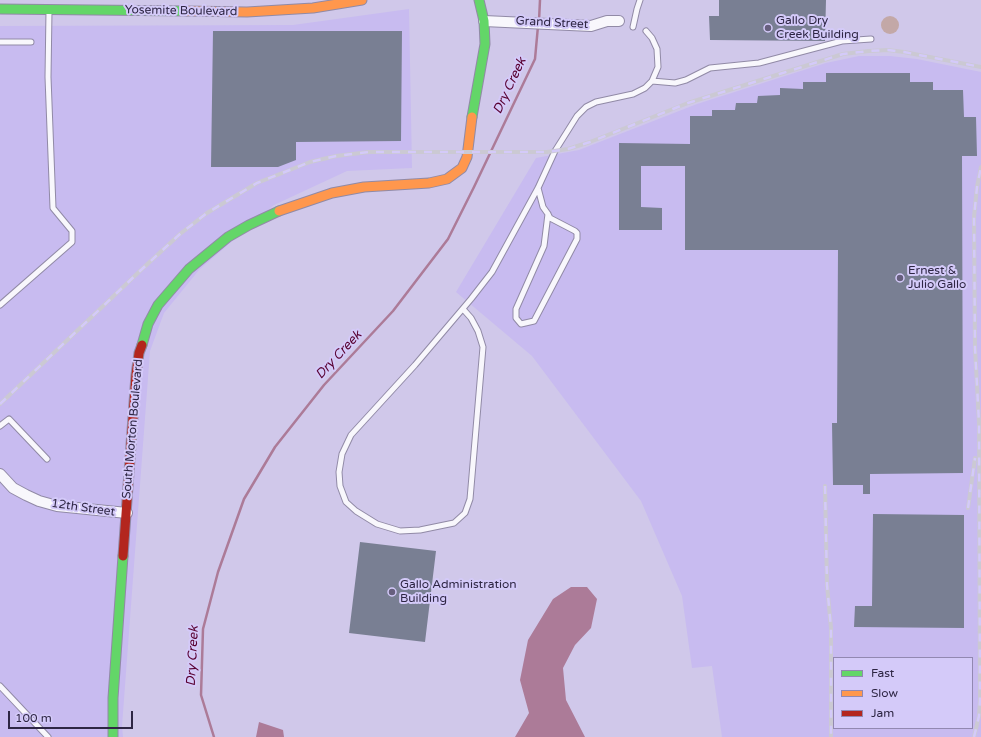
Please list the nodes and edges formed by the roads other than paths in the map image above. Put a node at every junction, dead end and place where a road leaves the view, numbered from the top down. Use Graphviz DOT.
graph roads {
  1 [pos="200,0"];
  2 [pos="362,0"];
  3 [pos="479,0"];
  4 [pos="640,0"];
  5 [pos="0,9"];
  6 [pos="12,9"];
  7 [pos="48,10"];
  8 [pos="200,12"];
  9 [pos="0,17"];
  10 [pos="484,21"];
  11 [pos="618,21"];
  12 [pos="634,27"];
  13 [pos="646,31"];
  14 [pos="870,39"];
  15 [pos="0,42"];
  16 [pos="31,42"];
  17 [pos="652,81"];
  18 [pos="538,188"];
  19 [pos="548,214"];
  20 [pos="0,305"];
  21 [pos="463,309"];
  22 [pos="0,426"];
  23 [pos="47,459"];
  24 [pos="0,474"];
  25 [pos="127,513"];
  26 [pos="0,686"];
  27 [pos="48,737"];
  28 [pos="113,737"];
  1 -- 8 [label="street"];
  2 -- 8 [label="street, Yosemite Boulevard"];
  3 -- 10 [label="street, South Morton Boulevard"];
  4 -- 12 [label="lane"];
  5 -- 6 [label="street, Yosemite Boulevard"];
  6 -- 7 [label="street, Yosemite Boulevard"];
  6 -- 9 [label="street"];
  7 -- 8 [label="street, Yosemite Boulevard"];
  7 -- 20 [label="lane"];
  10 -- 11 [label="street, Grand Street"];
  10 -- 25 [label="street, South Morton Boulevard"];
  13 -- 17 [label="lane"];
  14 -- 17 [label="lane"];
  15 -- 16 [label="lane"];
  17 -- 18 [label="lane"];
  18 -- 19 [label="lane"];
  18 -- 21 [label="lane"];
  19 -- 19 [label="lane"];
  21 -- 21 [label="lane"];
  22 -- 23 [label="lane"];
  24 -- 25 [label="street, 12th Street"];
  25 -- 28 [label="street, South Morton Boulevard"];
  26 -- 27 [label="lane"];
}
